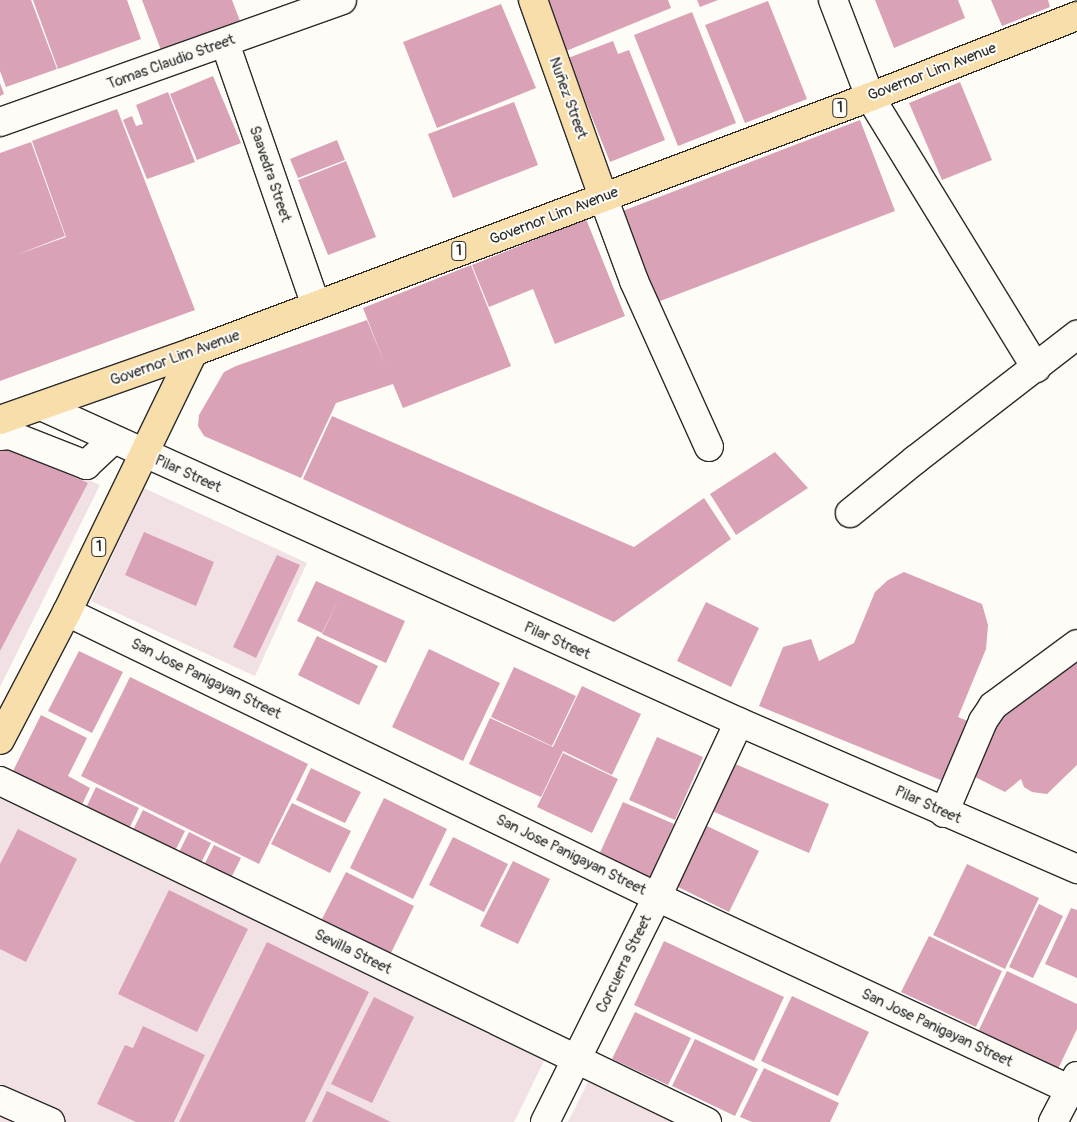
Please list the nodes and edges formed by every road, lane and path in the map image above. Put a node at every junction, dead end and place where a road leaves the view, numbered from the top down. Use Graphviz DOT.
graph roads {
  1 [pos="342,0"];
  2 [pos="533,0"];
  3 [pos="833,0"];
  4 [pos="277,11"];
  5 [pos="1077,16"];
  6 [pos="225,42"];
  7 [pos="870,96"];
  8 [pos="0,122"];
  9 [pos="603,197"];
  10 [pos="316,306"];
  11 [pos="1077,335"];
  12 [pos="193,352"];
  13 [pos="1036,368"];
  14 [pos="41,406"];
  15 [pos="0,420"];
  16 [pos="0,436"];
  17 [pos="113,440"];
  18 [pos="709,447"];
  19 [pos="144,454"];
  20 [pos="850,514"];
  21 [pos="67,612"];
  22 [pos="1077,644"];
  23 [pos="740,722"];
  24 [pos="0,740"];
  25 [pos="0,781"];
  26 [pos="944,813"];
  27 [pos="1077,868"];
  28 [pos="657,897"];
  29 [pos="577,1060"];
  30 [pos="1075,1086"];
  31 [pos="0,1100"];
  32 [pos="50,1122"];
  33 [pos="545,1122"];
  34 [pos="707,1122"];
  35 [pos="1053,1122"];
  1 -- 4 [label="street, Tomas Claudio Street"];
  2 -- 9 [label="main road, Nuñez Street"];
  3 -- 7 [label="street"];
  4 -- 6 [label="street, Tomas Claudio Street"];
  5 -- 7 [label="main road, Governor Lim Avenue / 1"];
  6 -- 8 [label="street, Tomas Claudio Street"];
  6 -- 10 [label="street, Saavedra Street"];
  7 -- 9 [label="main road, Governor Lim Avenue / 1"];
  7 -- 13 [label="street"];
  9 -- 10 [label="main road, Governor Lim Avenue / 1"];
  9 -- 18 [label="street"];
  10 -- 12 [label="main road, Governor Lim Avenue / 1"];
  11 -- 13 [label="street"];
  12 -- 14 [label="main road, Governor Lim Avenue"];
  12 -- 19 [label="main road, 1"];
  13 -- 20 [label="street"];
  14 -- 15 [label="main road, Governor Lim Avenue"];
  14 -- 17 [label="street, Pilar Street"];
  16 -- 17 [label="street"];
  17 -- 19 [label="street, Pilar Street"];
  19 -- 21 [label="main road, 1"];
  19 -- 23 [label="street, Pilar Street"];
  21 -- 24 [label="main road, 1"];
  21 -- 28 [label="street, San Jose Panigayan Street"];
  22 -- 26 [label="street"];
  23 -- 26 [label="street, Pilar Street"];
  23 -- 28 [label="street, Corcuerra Street"];
  25 -- 29 [label="street, Sevilla Street"];
  26 -- 27 [label="street, Pilar Street"];
  28 -- 29 [label="street, Corcuerra Street"];
  28 -- 30 [label="street, San Jose Panigayan Street"];
  29 -- 33 [label="street, Corcuerra Street"];
  29 -- 34 [label="street, Sevilla Street"];
  30 -- 35 [label="street"];
  31 -- 32 [label="street"];
}
